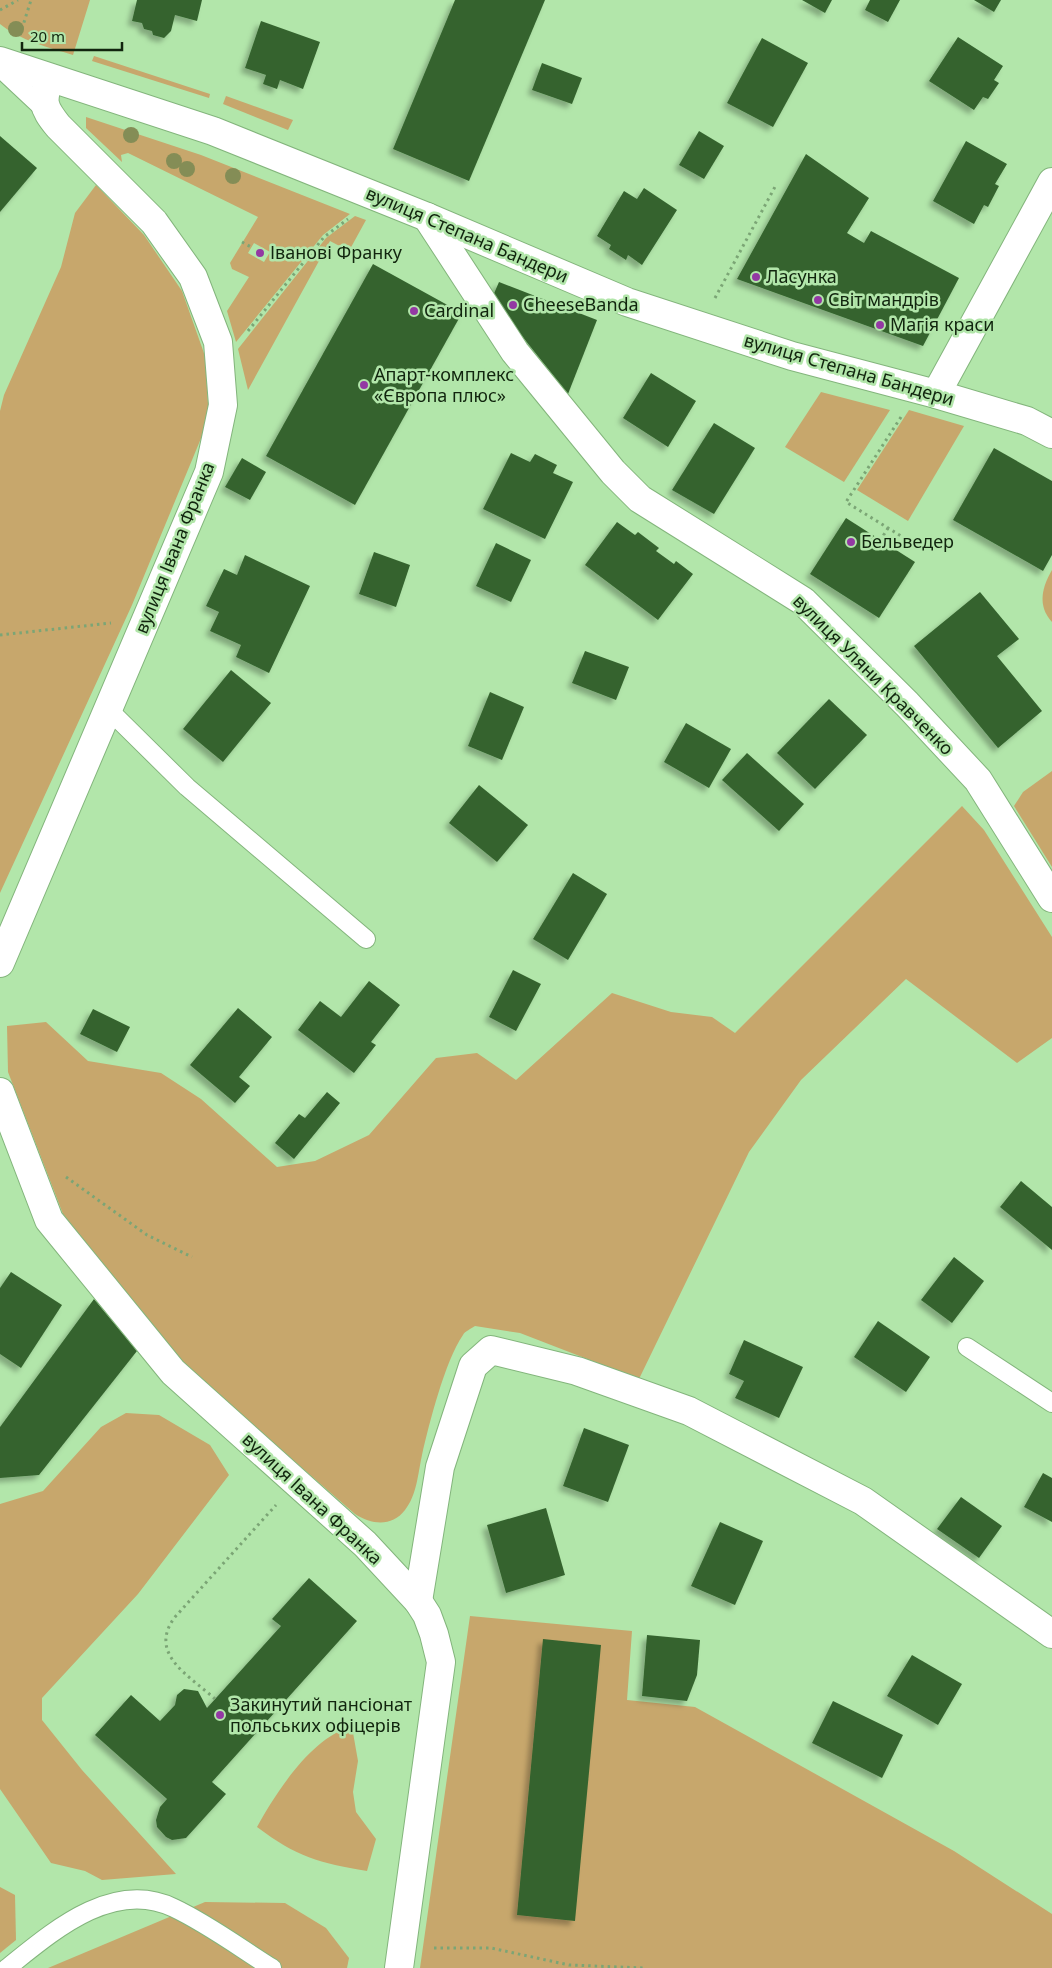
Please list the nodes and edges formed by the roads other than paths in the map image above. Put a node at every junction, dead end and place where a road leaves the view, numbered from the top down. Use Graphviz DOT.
graph roads {
  1 [pos="9,52"];
  2 [pos="0,68"];
  3 [pos="49,78"];
  4 [pos="48,113"];
  5 [pos="1052,182"];
  6 [pos="427,217"];
  7 [pos="936,394"];
  8 [pos="1052,434"];
  9 [pos="108,709"];
  10 [pos="1052,898"];
  11 [pos="366,939"];
  12 [pos="0,963"];
  13 [pos="0,1092"];
  14 [pos="967,1347"];
  15 [pos="1052,1403"];
  16 [pos="418,1601"];
  17 [pos="1052,1634"];
  18 [pos="401,1958"];
  19 [pos="7,1968"];
  20 [pos="272,1968"];
  1 -- 3 [label="street, вулиця Степана Бандери"];
  2 -- 4 [label="lane"];
  3 -- 4 [label="street"];
  3 -- 6 [label="street, вулиця Степана Бандери"];
  4 -- 9 [label="street, вулиця Івана Франка"];
  5 -- 7 [label="street"];
  6 -- 7 [label="street, вулиця Степана Бандери"];
  6 -- 10 [label="street, вулиця Уляни Кравченко"];
  7 -- 8 [label="street, вулиця Степана Бандери"];
  9 -- 11 [label="lane"];
  9 -- 12 [label="street, вулиця Івана Франка"];
  13 -- 16 [label="street, вулиця Івана Франка"];
  14 -- 15 [label="lane"];
  16 -- 17 [label="street"];
  16 -- 18 [label="street, вулиця Івана Франка"];
  19 -- 20 [label="lane"];
}
